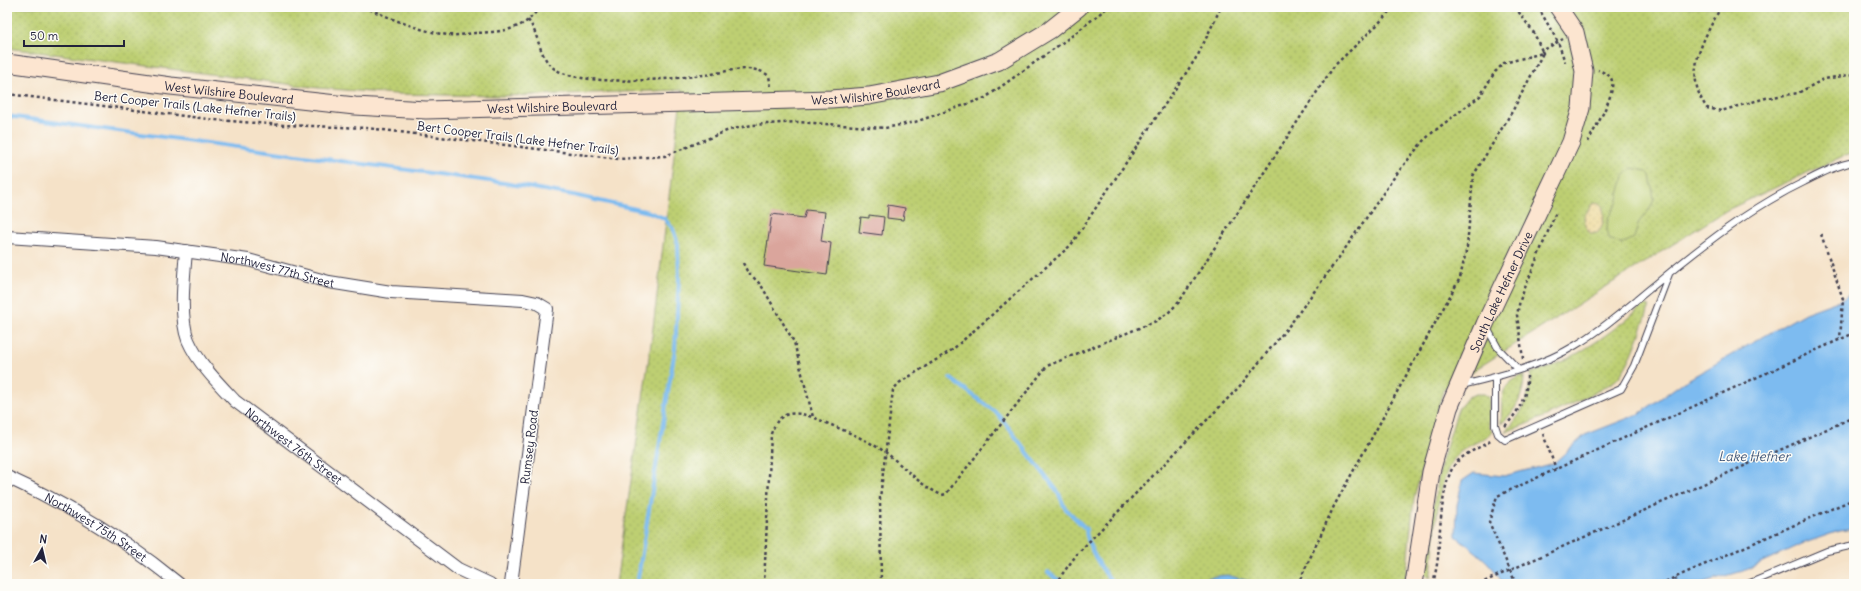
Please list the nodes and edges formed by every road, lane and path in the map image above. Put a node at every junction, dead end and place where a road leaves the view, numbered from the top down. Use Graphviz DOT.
graph roads {
  1 [pos="364,7"];
  2 [pos="539,7"];
  3 [pos="1079,7"];
  4 [pos="1108,7"];
  5 [pos="1221,7"];
  6 [pos="1393,7"];
  7 [pos="1515,7"];
  8 [pos="1538,7"];
  9 [pos="1558,7"];
  10 [pos="1721,7"];
  11 [pos="528,20"];
  12 [pos="1575,32"];
  13 [pos="1558,41"];
  14 [pos="1543,53"];
  15 [pos="7,63"];
  16 [pos="1566,64"];
  17 [pos="1598,70"];
  18 [pos="1854,74"];
  19 [pos="7,94"];
  20 [pos="769,101"];
  21 [pos="1586,146"];
  22 [pos="1854,162"];
  23 [pos="1559,205"];
  24 [pos="1822,234"];
  25 [pos="7,237"];
  26 [pos="186,251"];
  27 [pos="742,263"];
  28 [pos="1669,273"];
  29 [pos="547,309"];
  30 [pos="1485,324"];
  31 [pos="1854,333"];
  32 [pos="1840,339"];
  33 [pos="1523,356"];
  34 [pos="1518,369"];
  35 [pos="1495,377"];
  36 [pos="1527,377"];
  37 [pos="1457,387"];
  38 [pos="812,417"];
  39 [pos="1854,417"];
  40 [pos="1540,425"];
  41 [pos="1504,428"];
  42 [pos="1494,438"];
  43 [pos="885,453"];
  44 [pos="1556,469"];
  45 [pos="7,478"];
  46 [pos="1854,499"];
  47 [pos="1854,545"];
  48 [pos="1511,571"];
  49 [pos="1675,578"];
  50 [pos="179,584"];
  51 [pos="490,584"];
  52 [pos="511,584"];
  53 [pos="764,584"];
  54 [pos="881,584"];
  55 [pos="1055,584"];
  56 [pos="1298,584"];
  57 [pos="1414,584"];
  58 [pos="1433,584"];
  59 [pos="1479,584"];
  60 [pos="1516,584"];
  61 [pos="1660,584"];
  62 [pos="1678,584"];
  63 [pos="1748,584"];
  1 -- 11 [label="path"];
  2 -- 11 [label="path"];
  3 -- 20 [label="street, West Wilshire Boulevard"];
  4 -- 19 [label="path, Bert Cooper Trails (Lake Hefner Trails)"];
  5 -- 43 [label="path"];
  6 -- 43 [label="path"];
  7 -- 14 [label="path"];
  8 -- 13 [label="path"];
  9 -- 12 [label="street, South Lake Hefner Drive"];
  10 -- 18 [label="path"];
  11 -- 20 [label="path"];
  12 -- 13 [label="path"];
  12 -- 30 [label="street, South Lake Hefner Drive"];
  13 -- 14 [label="path"];
  13 -- 16 [label="path"];
  14 -- 55 [label="path"];
  14 -- 56 [label="path"];
  15 -- 20 [label="street, West Wilshire Boulevard"];
  17 -- 21 [label="path"];
  22 -- 28 [label="lane"];
  23 -- 33 [label="path"];
  24 -- 32 [label="path"];
  25 -- 26 [label="street, Northwest 77th Street"];
  26 -- 29 [label="street, Northwest 77th Street"];
  26 -- 51 [label="street, Northwest 76th Street"];
  27 -- 38 [label="path"];
  28 -- 34 [label="lane"];
  28 -- 40 [label="lane"];
  29 -- 52 [label="street, Rumsey Road"];
  30 -- 34 [label="lane"];
  30 -- 37 [label="street, South Lake Hefner Drive"];
  31 -- 32 [label="path"];
  32 -- 44 [label="path"];
  34 -- 35 [label="lane"];
  35 -- 37 [label="lane"];
  35 -- 40 [label="lane"];
  36 -- 41 [label="path"];
  37 -- 57 [label="street, South Lake Hefner Drive"];
  38 -- 43 [label="path"];
  38 -- 53 [label="path"];
  39 -- 48 [label="path"];
  40 -- 44 [label="path"];
  42 -- 58 [label="path"];
  43 -- 54 [label="path"];
  44 -- 48 [label="path"];
  45 -- 50 [label="street, Northwest 75th Street"];
  46 -- 49 [label="path"];
  47 -- 63 [label="lane"];
  48 -- 59 [label="path"];
  48 -- 60 [label="path"];
  49 -- 61 [label="path"];
  49 -- 62 [label="path"];
}
